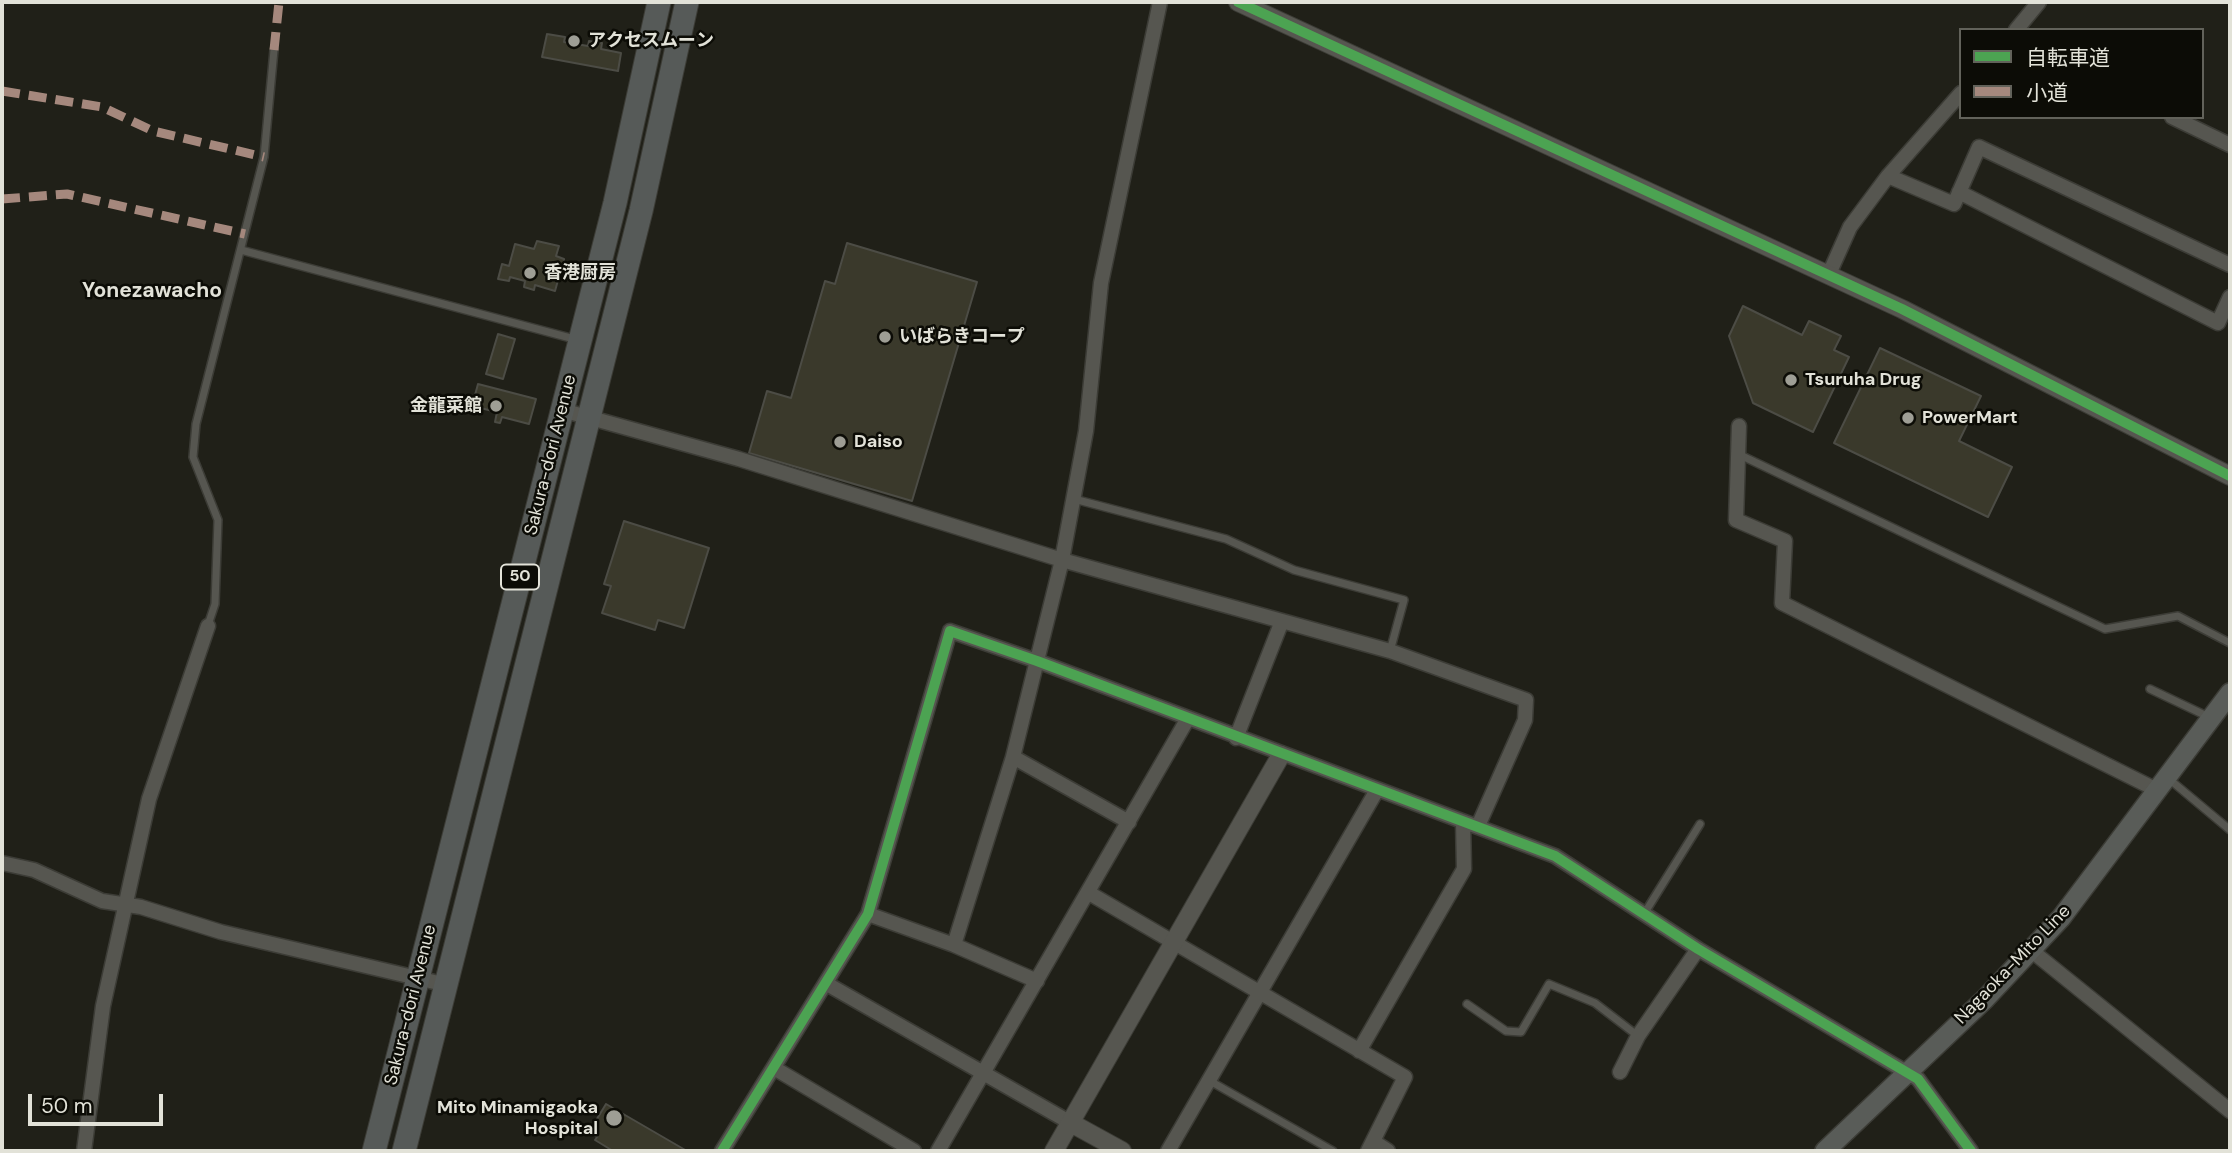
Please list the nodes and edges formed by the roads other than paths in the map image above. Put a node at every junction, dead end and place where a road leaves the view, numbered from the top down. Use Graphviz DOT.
graph roads {
  1 [pos="659,2"];
  2 [pos="687,2"];
  3 [pos="1160,2"];
  4 [pos="1238,2"];
  5 [pos="2039,2"];
  6 [pos="2018,28"];
  7 [pos="274,50"];
  8 [pos="1959,95"];
  9 [pos="2176,119"];
  10 [pos="2230,145"];
  11 [pos="1888,176"];
  12 [pos="1959,192"];
  13 [pos="241,250"];
  14 [pos="2230,265"];
  15 [pos="1829,274"];
  16 [pos="2230,297"];
  17 [pos="580,340"];
  18 [pos="562,410"];
  19 [pos="588,416"];
  20 [pos="1739,426"];
  21 [pos="1738,454"];
  22 [pos="2230,476"];
  23 [pos="1073,498"];
  24 [pos="1062,560"];
  25 [pos="1282,621"];
  26 [pos="208,626"];
  27 [pos="2230,643"];
  28 [pos="1390,651"];
  29 [pos="1037,661"];
  30 [pos="2150,689"];
  31 [pos="2230,693"];
  32 [pos="2211,719"];
  33 [pos="1187,720"];
  34 [pos="1236,738"];
  35 [pos="1282,755"];
  36 [pos="1013,757"];
  37 [pos="2163,784"];
  38 [pos="1377,790"];
  39 [pos="1129,822"];
  40 [pos="1471,824"];
  41 [pos="1700,824"];
  42 [pos="2230,830"];
  43 [pos="2,863"];
  44 [pos="1089,893"];
  45 [pos="125,906"];
  46 [pos="868,914"];
  47 [pos="1644,915"];
  48 [pos="1174,944"];
  49 [pos="954,945"];
  50 [pos="1698,949"];
  51 [pos="2032,951"];
  52 [pos="418,977"];
  53 [pos="1037,981"];
  54 [pos="827,984"];
  55 [pos="446,985"];
  56 [pos="1258,993"];
  57 [pos="1467,1004"];
  58 [pos="1638,1036"];
  59 [pos="1359,1051"];
  60 [pos="774,1069"];
  61 [pos="1908,1071"];
  62 [pos="1620,1072"];
  63 [pos="984,1073"];
  64 [pos="1210,1081"];
  65 [pos="2230,1111"];
  66 [pos="1071,1123"];
  67 [pos="1371,1146"];
  68 [pos="84,1151"];
  69 [pos="374,1151"];
  70 [pos="404,1151"];
  71 [pos="722,1151"];
  72 [pos="914,1151"];
  73 [pos="937,1151"];
  74 [pos="1054,1151"];
  75 [pos="1122,1151"];
  76 [pos="1168,1151"];
  77 [pos="1333,1151"];
  78 [pos="1388,1151"];
  79 [pos="1825,1151"];
  80 [pos="1971,1151"];
  1 -- 17 [label="main road, Sakura-dori Avenue / 50"];
  2 -- 19 [label="main road, Sakura-dori Avenue / 50"];
  3 -- 23 [label="street"];
  4 -- 15 [label="street"];
  5 -- 6 [label="street"];
  7 -- 13 [label="lane"];
  8 -- 11 [label="street"];
  9 -- 10 [label="street"];
  11 -- 12 [label="street"];
  11 -- 15 [label="street"];
  12 -- 14 [label="street"];
  12 -- 16 [label="street"];
  13 -- 17 [label="lane"];
  13 -- 26 [label="lane"];
  15 -- 22 [label="street"];
  17 -- 18 [label="main road, Sakura-dori Avenue / 50"];
  18 -- 19 [label="street"];
  18 -- 52 [label="main road, Sakura-dori Avenue / 50"];
  19 -- 24 [label="street"];
  19 -- 55 [label="main road, Sakura-dori Avenue / 50"];
  20 -- 21 [label="street"];
  21 -- 27 [label="lane"];
  21 -- 37 [label="street"];
  23 -- 24 [label="street"];
  23 -- 28 [label="lane"];
  24 -- 25 [label="street"];
  24 -- 29 [label="street"];
  25 -- 28 [label="street"];
  25 -- 34 [label="street"];
  26 -- 45 [label="street"];
  28 -- 40 [label="street"];
  29 -- 33 [label="street"];
  29 -- 36 [label="street"];
  29 -- 46 [label="street"];
  30 -- 32 [label="lane"];
  31 -- 32 [label="main road, Nagaoka-Mito Line"];
  32 -- 37 [label="main road, Nagaoka-Mito Line"];
  33 -- 34 [label="street"];
  33 -- 39 [label="street"];
  34 -- 35 [label="street"];
  35 -- 38 [label="street"];
  35 -- 48 [label="street"];
  36 -- 39 [label="street"];
  36 -- 49 [label="street"];
  37 -- 42 [label="lane"];
  37 -- 51 [label="main road, Nagaoka-Mito Line"];
  38 -- 40 [label="street"];
  38 -- 56 [label="street"];
  39 -- 44 [label="street"];
  40 -- 47 [label="street"];
  40 -- 59 [label="street"];
  41 -- 47 [label="lane"];
  43 -- 45 [label="street"];
  44 -- 48 [label="street"];
  44 -- 53 [label="street"];
  45 -- 52 [label="street"];
  45 -- 68 [label="street"];
  46 -- 49 [label="street"];
  46 -- 54 [label="street"];
  47 -- 50 [label="street"];
  48 -- 56 [label="street"];
  48 -- 66 [label="street"];
  49 -- 53 [label="street"];
  50 -- 58 [label="street"];
  50 -- 61 [label="street"];
  51 -- 61 [label="main road, Nagaoka-Mito Line"];
  51 -- 65 [label="street"];
  52 -- 55 [label="street"];
  52 -- 69 [label="main road, Sakura-dori Avenue / 50"];
  53 -- 63 [label="street"];
  54 -- 60 [label="street"];
  54 -- 63 [label="street"];
  55 -- 70 [label="main road, Sakura-dori Avenue / 50"];
  56 -- 59 [label="street"];
  56 -- 64 [label="street"];
  57 -- 58 [label="lane"];
  58 -- 62 [label="street"];
  59 -- 67 [label="street"];
  60 -- 71 [label="street"];
  60 -- 72 [label="street"];
  61 -- 79 [label="main road, Nagaoka-Mito Line"];
  61 -- 80 [label="street"];
  63 -- 66 [label="street"];
  63 -- 73 [label="street"];
  64 -- 76 [label="street"];
  64 -- 77 [label="lane"];
  66 -- 74 [label="street"];
  66 -- 75 [label="street"];
  67 -- 78 [label="street"];
}
